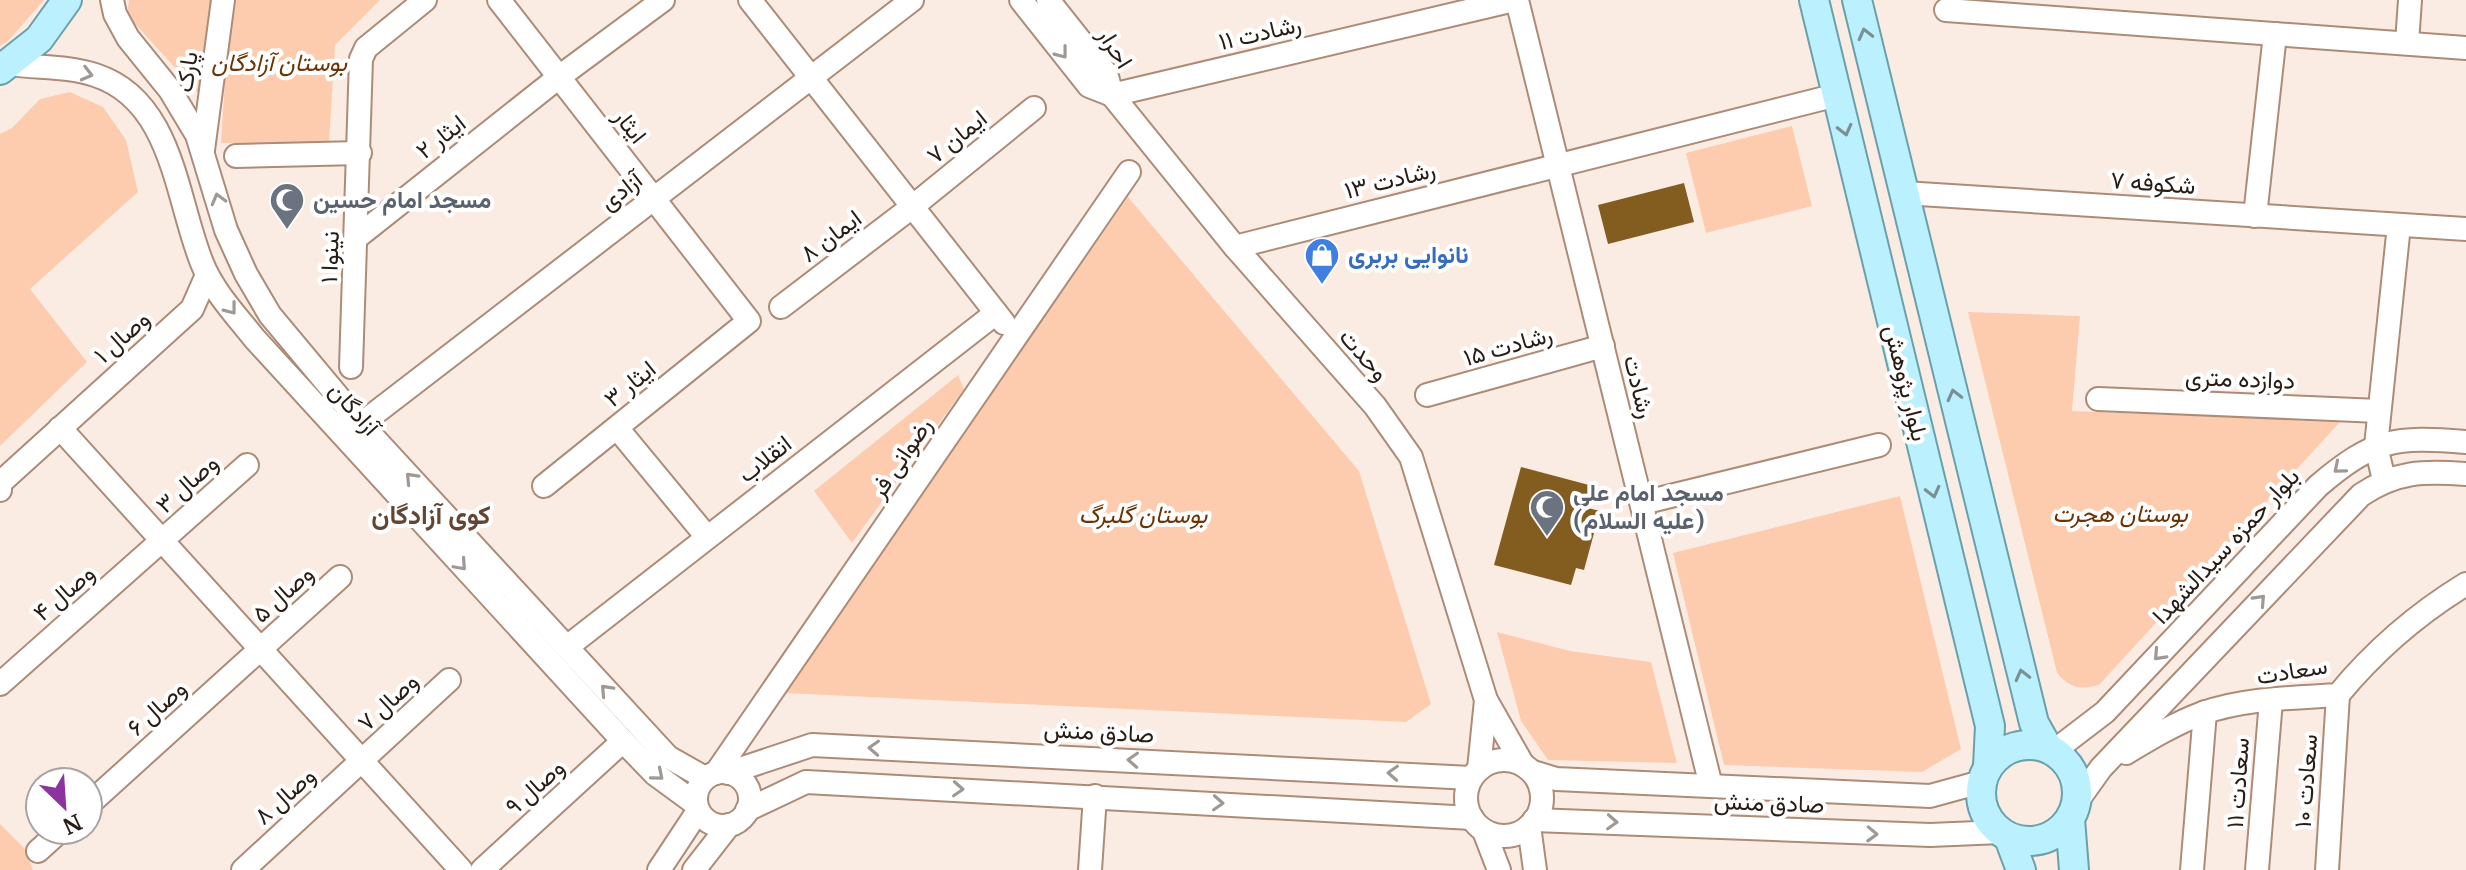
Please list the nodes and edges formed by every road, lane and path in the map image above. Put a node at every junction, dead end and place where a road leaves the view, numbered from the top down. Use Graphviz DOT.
graph roads {
  1 [pos="67,0"];
  2 [pos="112,0"];
  3 [pos="223,0"];
  4 [pos="425,0"];
  5 [pos="499,0"];
  6 [pos="663,0"];
  7 [pos="750,0"];
  8 [pos="912,0"];
  9 [pos="1021,0"];
  10 [pos="1048,0"];
  11 [pos="1516,0"];
  12 [pos="1814,0"];
  13 [pos="1857,0"];
  14 [pos="2410,0"];
  15 [pos="1946,10"];
  16 [pos="2275,34"];
  17 [pos="2407,43"];
  18 [pos="2466,48"];
  19 [pos="5,67"];
  20 [pos="559,77"];
  21 [pos="812,79"];
  22 [pos="1112,95"];
  23 [pos="1837,95"];
  24 [pos="1034,108"];
  25 [pos="203,151"];
  26 [pos="360,153"];
  27 [pos="236,156"];
  28 [pos="1557,164"];
  29 [pos="1129,172"];
  30 [pos="1904,193"];
  31 [pos="653,198"];
  32 [pos="912,207"];
  33 [pos="2255,216"];
  34 [pos="2399,225"];
  35 [pos="2466,229"];
  36 [pos="356,238"];
  37 [pos="1235,247"];
  38 [pos="207,275"];
  39 [pos="781,307"];
  40 [pos="996,313"];
  41 [pos="749,321"];
  42 [pos="1015,337"];
  43 [pos="1603,346"];
  44 [pos="351,367"];
  45 [pos="1427,395"];
  46 [pos="2098,399"];
  47 [pos="2379,411"];
  48 [pos="361,424"];
  49 [pos="60,428"];
  50 [pos="617,428"];
  51 [pos="2466,442"];
  52 [pos="1879,445"];
  53 [pos="2376,446"];
  54 [pos="247,465"];
  55 [pos="2466,474"];
  56 [pos="2384,480"];
  57 [pos="544,486"];
  58 [pos="0,490"];
  59 [pos="1642,503"];
  60 [pos="707,537"];
  61 [pos="162,541"];
  62 [pos="340,577"];
  63 [pos="2466,584"];
  64 [pos="567,647"];
  65 [pos="260,649"];
  66 [pos="449,680"];
  67 [pos="0,684"];
  68 [pos="2338,695"];
  69 [pos="1486,700"];
  70 [pos="2271,700"];
  71 [pos="2205,712"];
  72 [pos="623,741"];
  73 [pos="2051,750"];
  74 [pos="362,761"];
  75 [pos="2101,768"];
  76 [pos="1528,769"];
  77 [pos="717,774"];
  78 [pos="1475,774"];
  79 [pos="1984,774"];
  80 [pos="1711,786"];
  81 [pos="104,790"];
  82 [pos="1095,796"];
  83 [pos="697,807"];
  84 [pos="747,810"];
  85 [pos="2073,811"];
  86 [pos="1532,823"];
  87 [pos="1478,824"];
  88 [pos="729,825"];
  89 [pos="2005,835"];
  90 [pos="43,846"];
  91 [pos="38,851"];
  92 [pos="243,870"];
  93 [pos="461,870"];
  94 [pos="482,870"];
  95 [pos="659,870"];
  96 [pos="694,870"];
  97 [pos="1090,870"];
  98 [pos="1499,870"];
  99 [pos="1535,870"];
  100 [pos="2021,870"];
  101 [pos="2074,870"];
  102 [pos="2192,870"];
  103 [pos="2257,870"];
  104 [pos="2327,870"];
  1 -- 19 [label="main road"];
  2 -- 25 [label="street, آزادگان"];
  3 -- 25 [label="street, پارک"];
  4 -- 26 [label="street, نینوا ۱"];
  5 -- 20 [label="street, ایثار"];
  6 -- 20 [label="street, ایثار ۲"];
  7 -- 21 [label="street"];
  8 -- 21 [label="street, آزادی"];
  9 -- 22 [label="street, احرار, one-way"];
  10 -- 22 [label="street, احرار"];
  11 -- 22 [label="street, رشادت ۱۱"];
  11 -- 28 [label="street, رشادت"];
  12 -- 23 [label="main road, بلوار پژوهش"];
  30 -- 13 [label="main road, بلوار پژوهش, one-way"];
  14 -- 17 [label="street"];
  15 -- 16 [label="street"];
  16 -- 17 [label="street"];
  16 -- 33 [label="street"];
  17 -- 18 [label="street"];
  19 -- 38 [label="street, آزادگان, one-way"];
  20 -- 31 [label="street, ایثار"];
  20 -- 36 [label="street, ایثار ۲"];
  21 -- 31 [label="street, آزادی"];
  21 -- 32 [label="street"];
  22 -- 37 [label="street, وحدت"];
  23 -- 28 [label="street, رشادت ۱۳"];
  23 -- 79 [label="main road, بلوار پژوهش, one-way"];
  24 -- 32 [label="street, ایمان ۷"];
  48 -- 25 [label="street, آزادگان, one-way"];
  26 -- 27 [label="street"];
  26 -- 36 [label="street, نینوا ۱"];
  28 -- 37 [label="street, رشادت ۱۳"];
  28 -- 43 [label="street, رشادت"];
  29 -- 42 [label="street, رضوانی فر"];
  30 -- 33 [label="street, شکوفه ۷"];
  73 -- 30 [label="main road, بلوار پژوهش, one-way"];
  31 -- 41 [label="street, ایثار"];
  31 -- 48 [label="street, آزادی"];
  32 -- 39 [label="street, ایمان ۸"];
  32 -- 40 [label="street"];
  33 -- 34 [label="street, شکوفه ۷"];
  34 -- 35 [label="street, شکوفه ۷"];
  34 -- 47 [label="street"];
  36 -- 44 [label="street, نینوا ۱"];
  37 -- 69 [label="street, وحدت"];
  38 -- 49 [label="street, وصال ۱"];
  38 -- 72 [label="street, آزادگان, one-way"];
  40 -- 42 [label="street"];
  40 -- 60 [label="street, انقلاب"];
  41 -- 50 [label="street, ایثار ۳"];
  42 -- 77 [label="street, رضوانی فر"];
  43 -- 45 [label="street, رشادت ۱۵"];
  43 -- 59 [label="street, رشادت"];
  46 -- 47 [label="street, دوازده متری"];
  47 -- 53 [label="street"];
  64 -- 48 [label="street, آزادگان, one-way"];
  49 -- 58 [label="street, وصال ۱"];
  49 -- 61 [label="street"];
  50 -- 57 [label="street, ایثار ۳"];
  50 -- 60 [label="street"];
  51 -- 53 [label="street, بلوار حمزه سیدالشهدا"];
  52 -- 59 [label="street"];
  53 -- 56 [label="street"];
  53 -- 73 [label="street, بلوار حمزه سیدالشهدا, one-way"];
  54 -- 61 [label="street, وصال ۳"];
  55 -- 56 [label="street"];
  75 -- 56 [label="street, one-way"];
  59 -- 80 [label="street, رشادت"];
  60 -- 64 [label="street, انقلاب"];
  61 -- 65 [label="street"];
  61 -- 67 [label="street, وصال ۴"];
  62 -- 65 [label="street, وصال ۵"];
  63 -- 68 [label="street, سعادت"];
  77 -- 64 [label="street, آزادگان, one-way"];
  65 -- 74 [label="street"];
  65 -- 81 [label="street, وصال ۶"];
  66 -- 74 [label="street, وصال ۷"];
  68 -- 70 [label="street, سعادت"];
  68 -- 104 [label="street, سعادت ۱۰"];
  69 -- 76 [label="street, وحدت"];
  69 -- 78 [label="street, وحدت"];
  70 -- 71 [label="street, سعادت"];
  70 -- 103 [label="street, سعادت ۱۱"];
  71 -- 75 [label="street, سعادت"];
  71 -- 102 [label="street"];
  72 -- 83 [label="street, آزادگان, one-way"];
  72 -- 94 [label="street, وصال ۹"];
  73 -- 79 [label="main road"];
  73 -- 85 [label="main road"];
  74 -- 92 [label="street, وصال ۸"];
  74 -- 93 [label="street"];
  75 -- 85 [label="street"];
  76 -- 78 [label="street"];
  76 -- 80 [label="street, صادق منش"];
  76 -- 86 [label="street"];
  78 -- 77 [label="street, صادق منش, one-way"];
  77 -- 83 [label="street"];
  77 -- 84 [label="street"];
  78 -- 87 [label="street"];
  79 -- 80 [label="street, صادق منش"];
  79 -- 89 [label="main road"];
  84 -- 82 [label="street, one-way"];
  82 -- 87 [label="street, one-way"];
  82 -- 97 [label="street"];
  83 -- 88 [label="street"];
  83 -- 95 [label="street"];
  84 -- 88 [label="street"];
  85 -- 89 [label="main road"];
  85 -- 101 [label="main road"];
  86 -- 87 [label="street"];
  86 -- 89 [label="street, صادق منش, one-way"];
  86 -- 99 [label="street"];
  87 -- 98 [label="street"];
  88 -- 96 [label="street"];
  89 -- 100 [label="main road"];
  90 -- 91 [label="street"];
}
